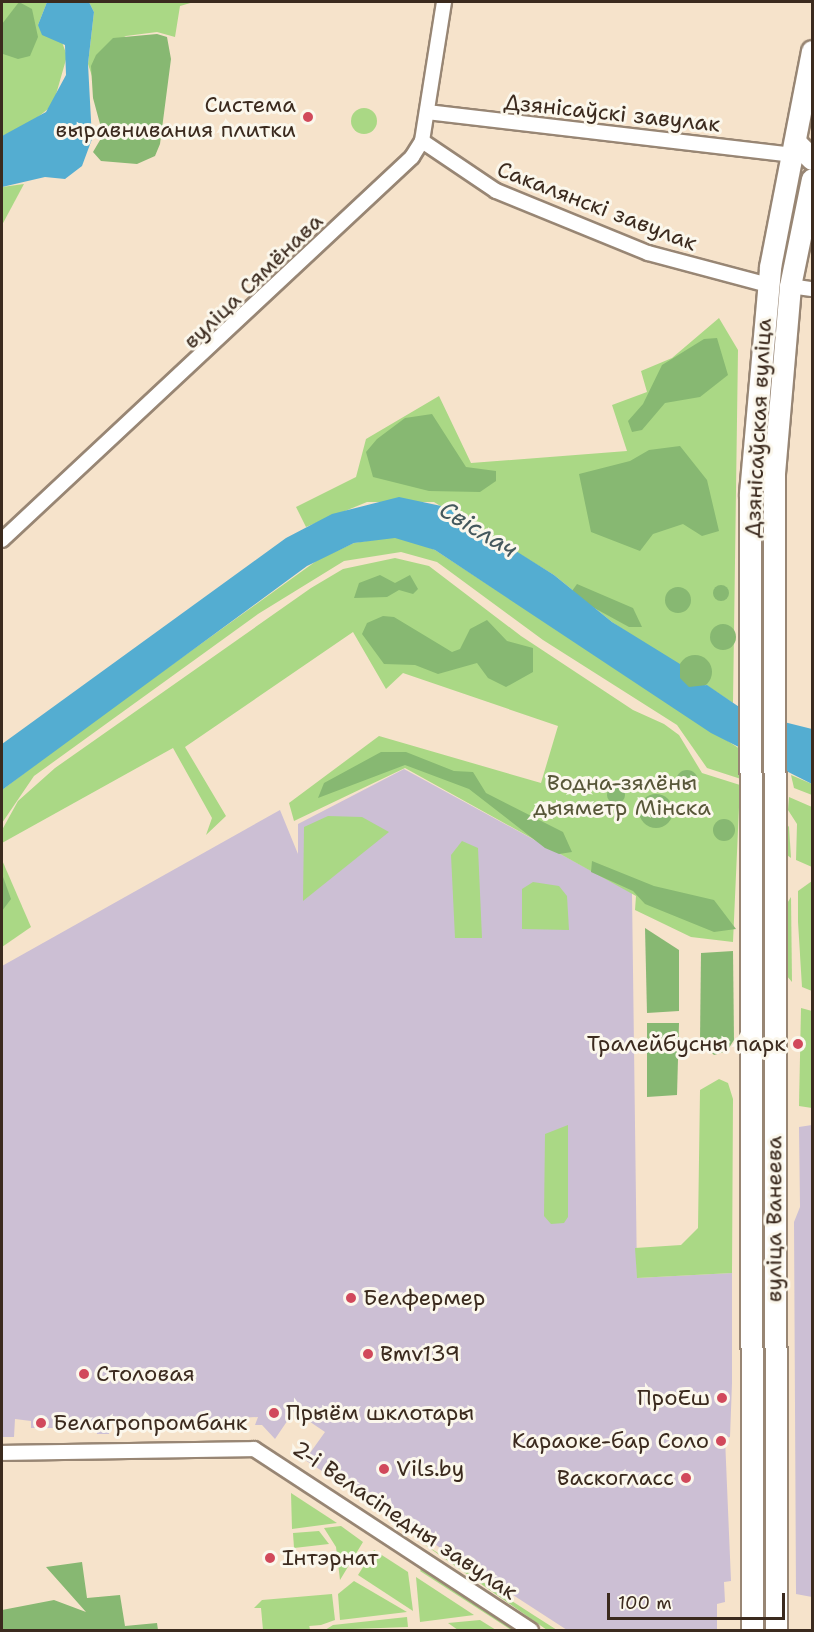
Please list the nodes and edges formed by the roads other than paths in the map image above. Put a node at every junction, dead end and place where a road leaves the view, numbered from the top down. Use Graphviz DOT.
graph roads {
  1 [pos="444,2"];
  2 [pos="813,51"];
  3 [pos="427,112"];
  4 [pos="422,141"];
  5 [pos="800,152"];
  6 [pos="813,171"];
  7 [pos="813,178"];
  8 [pos="768,285"];
  9 [pos="790,286"];
  10 [pos="813,289"];
  11 [pos="2,540"];
  12 [pos="761,679"];
  13 [pos="761,808"];
  14 [pos="764,1073"];
  15 [pos="2,1453"];
  16 [pos="752,1624"];
  17 [pos="776,1625"];
  18 [pos="531,1630"];
  1 -- 3 [label="street"];
  2 -- 5 [label="main road, Дзянісаўская вуліца"];
  3 -- 4 [label="street"];
  3 -- 5 [label="street, Дзянісаўскі завулак"];
  4 -- 8 [label="street, Сакалянскі завулак"];
  4 -- 11 [label="street, вуліца Сямёнава"];
  5 -- 6 [label="main road"];
  5 -- 8 [label="main road, Дзянісаўская вуліца"];
  7 -- 9 [label="main road, Дзянісаўская вуліца"];
  8 -- 12 [label="main road, Дзянісаўская вуліца"];
  9 -- 10 [label="street"];
  9 -- 12 [label="main road, Дзянісаўская вуліца"];
  12 -- 13 [label="main road, Дзянісаўская вуліца"];
  13 -- 14 [label="main road, вуліца Ванеева"];
  14 -- 16 [label="main road, вуліца Ванеева"];
  14 -- 17 [label="main road, вуліца Ванеева"];
  15 -- 18 [label="street, 2-і Веласіпедны завулак"];
  16 -- 17 [label="street"];
}
